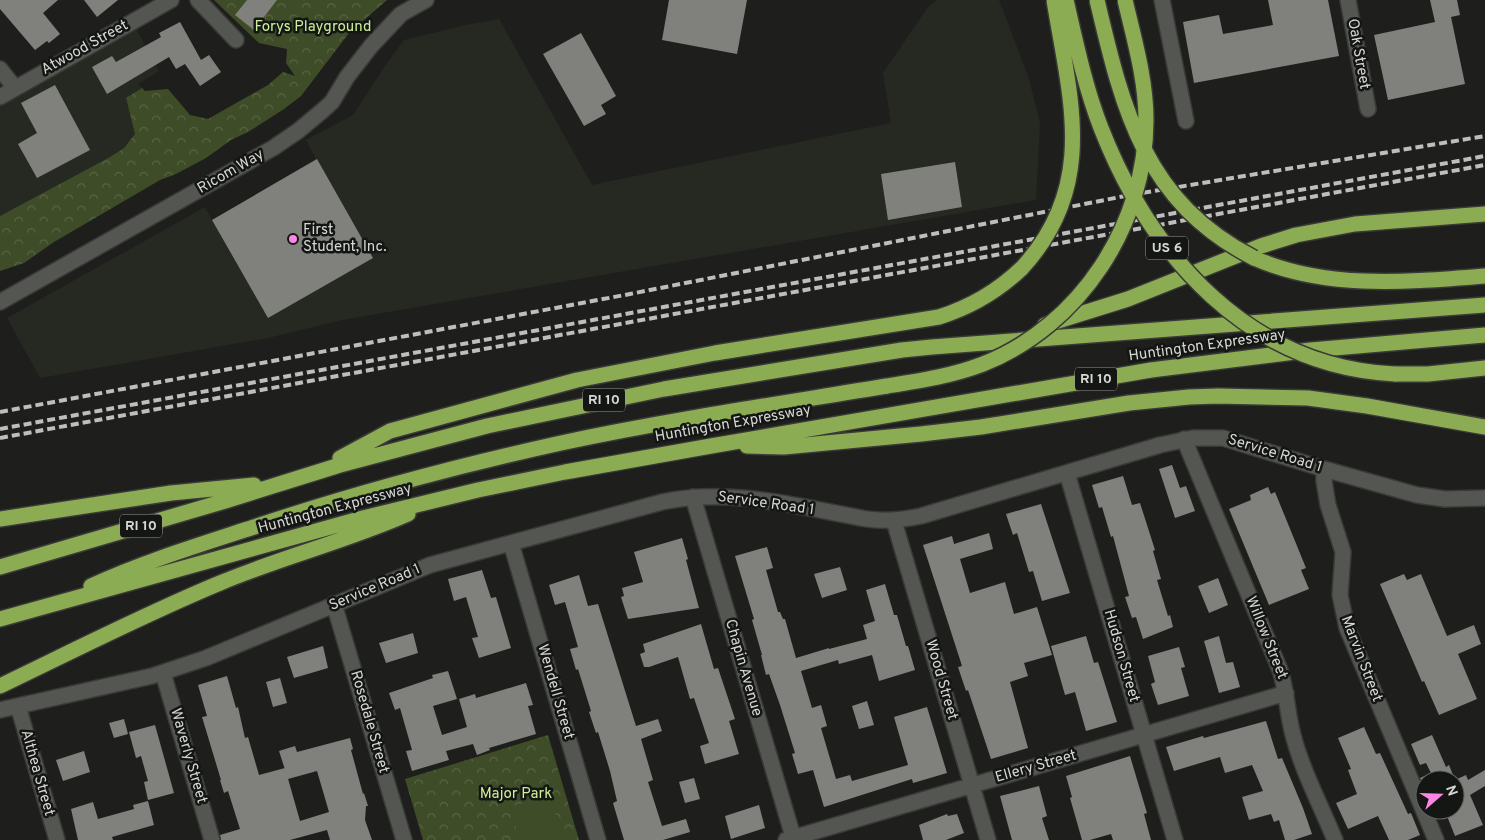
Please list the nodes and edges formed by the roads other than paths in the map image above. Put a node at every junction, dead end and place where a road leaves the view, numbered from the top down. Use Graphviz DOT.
graph roads {
  1 [pos="171,0"];
  2 [pos="198,0"];
  3 [pos="426,0"];
  4 [pos="1054,0"];
  5 [pos="1066,0"];
  6 [pos="1097,0"];
  7 [pos="1125,0"];
  8 [pos="1162,0"];
  9 [pos="1348,0"];
  10 [pos="236,40"];
  11 [pos="0,69"];
  12 [pos="15,88"];
  13 [pos="0,96"];
  14 [pos="1368,109"];
  15 [pos="1186,121"];
  16 [pos="1485,214"];
  17 [pos="1485,276"];
  18 [pos="0,302"];
  19 [pos="1485,305"];
  20 [pos="1485,335"];
  21 [pos="991,342"];
  22 [pos="1485,368"];
  23 [pos="1485,427"];
  24 [pos="1184,439"];
  25 [pos="711,446"];
  26 [pos="1324,469"];
  27 [pos="1067,473"];
  28 [pos="311,474"];
  29 [pos="282,483"];
  30 [pos="450,497"];
  31 [pos="693,497"];
  32 [pos="1485,498"];
  33 [pos="0,519"];
  34 [pos="894,521"];
  35 [pos="511,543"];
  36 [pos="0,568"];
  37 [pos="334,604"];
  38 [pos="49,606"];
  39 [pos="0,619"];
  40 [pos="163,672"];
  41 [pos="0,686"];
  42 [pos="1286,693"];
  43 [pos="18,706"];
  44 [pos="0,710"];
  45 [pos="1144,735"];
  46 [pos="972,785"];
  47 [pos="791,839"];
  48 [pos="57,840"];
  49 [pos="212,840"];
  50 [pos="404,840"];
  51 [pos="598,840"];
  52 [pos="988,840"];
  53 [pos="1175,840"];
  54 [pos="1335,840"];
  55 [pos="1436,840"];
  1 -- 12 [label="street, Atwood Street"];
  2 -- 10 [label="street"];
  3 -- 18 [label="street, Ricom Way"];
  4 -- 28 [label="highway, bridge"];
  5 -- 22 [label="highway, US 6, bridge"];
  6 -- 17 [label="highway, US 6, bridge"];
  7 -- 38 [label="highway, bridge"];
  8 -- 15 [label="street"];
  9 -- 14 [label="street, Oak Street"];
  11 -- 12 [label="street"];
  12 -- 13 [label="street, Atwood Street"];
  16 -- 21 [label="highway"];
  19 -- 21 [label="highway, Huntington Expressway / RI 10"];
  20 -- 25 [label="highway, Huntington Expressway / RI 10"];
  21 -- 28 [label="highway, Huntington Expressway / RI 10"];
  23 -- 25 [label="highway"];
  24 -- 26 [label="street, Service Road 1"];
  24 -- 27 [label="street, Service Road 1"];
  24 -- 42 [label="street, Willow Street"];
  25 -- 30 [label="highway, Huntington Expressway / RI 10"];
  26 -- 32 [label="street, Service Road 1"];
  26 -- 55 [label="street, Marvin Street"];
  27 -- 34 [label="street, Service Road 1"];
  27 -- 45 [label="street, Hudson Street"];
  28 -- 29 [label="highway, Huntington Expressway / RI 10"];
  29 -- 33 [label="highway"];
  29 -- 36 [label="highway, Huntington Expressway / RI 10"];
  30 -- 38 [label="highway, Huntington Expressway / RI 10"];
  30 -- 41 [label="highway"];
  31 -- 34 [label="street, Service Road 1"];
  31 -- 35 [label="street, Service Road 1"];
  31 -- 47 [label="street, Chapin Avenue"];
  34 -- 46 [label="street, Wood Street"];
  35 -- 37 [label="street, Service Road 1"];
  35 -- 51 [label="street, Wendell Street"];
  37 -- 40 [label="street, Service Road 1"];
  37 -- 50 [label="street, Rosedale Street"];
  38 -- 39 [label="highway, Huntington Expressway / RI 10"];
  40 -- 43 [label="street, Service Road 1"];
  40 -- 49 [label="street, Waverly Street"];
  42 -- 45 [label="street, Ellery Street"];
  42 -- 54 [label="street, Willow Street"];
  43 -- 44 [label="street, Service Road 1"];
  43 -- 48 [label="street, Althea Street"];
  45 -- 46 [label="street, Ellery Street"];
  45 -- 53 [label="street, Hudson Street"];
  46 -- 47 [label="street, Ellery Street"];
  46 -- 52 [label="street, Wood Street"];
}
